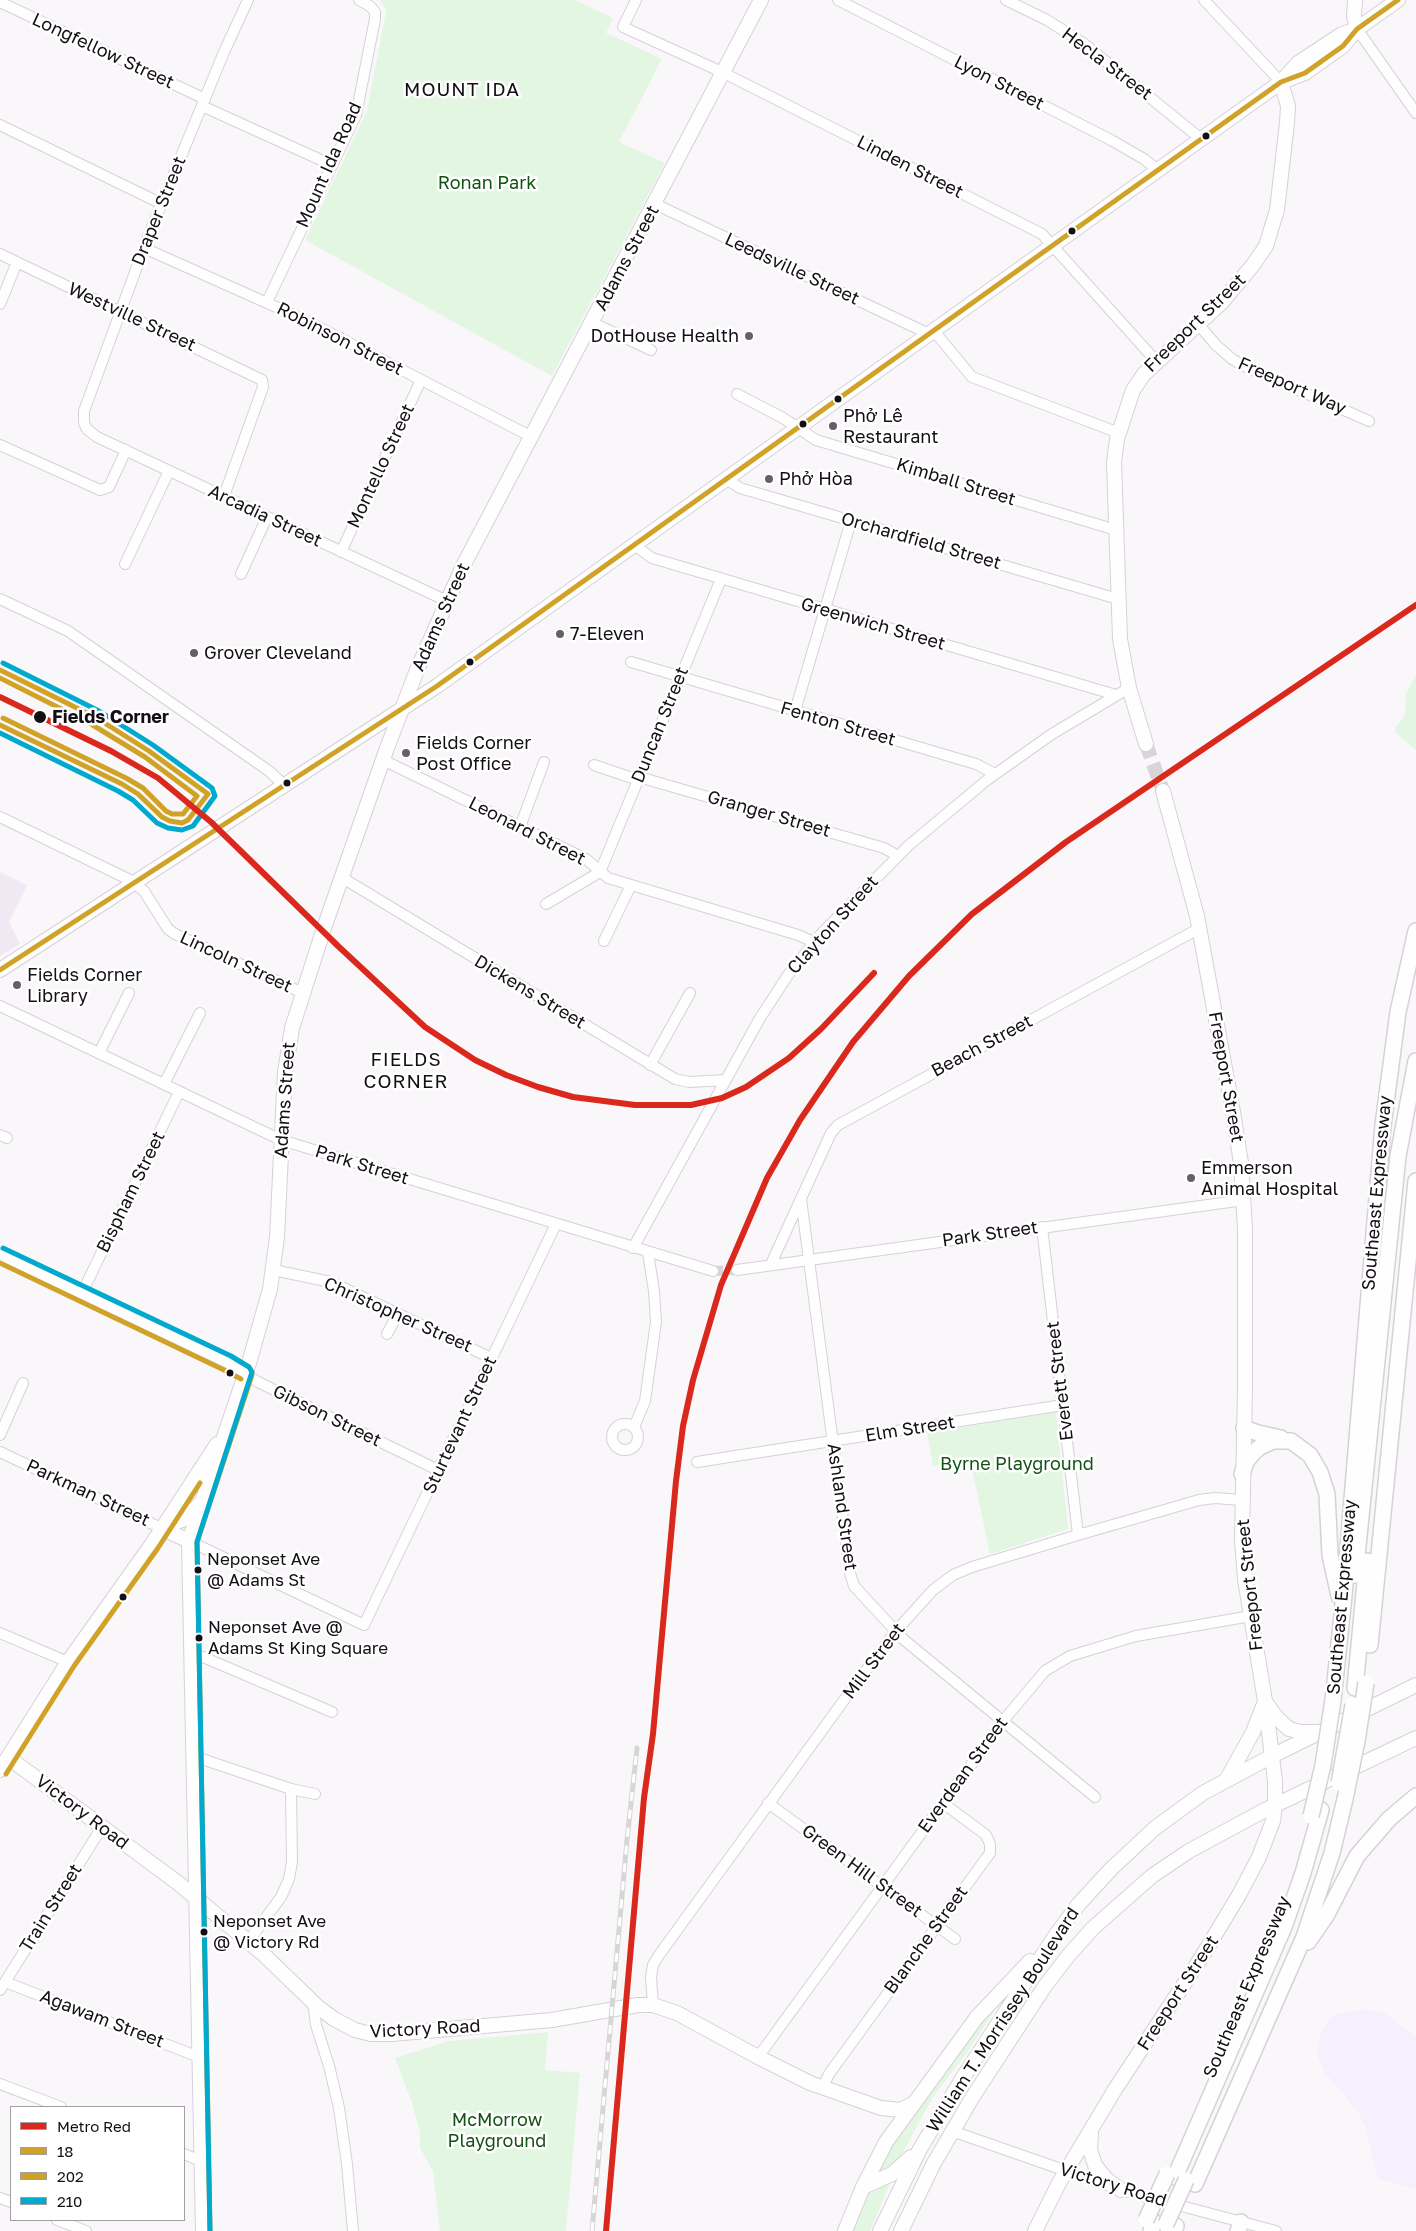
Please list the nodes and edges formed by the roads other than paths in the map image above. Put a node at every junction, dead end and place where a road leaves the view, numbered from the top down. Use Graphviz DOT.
graph roads {
  1 [pos="248,0"];
  2 [pos="359,0"];
  3 [pos="636,0"];
  4 [pos="761,0"];
  5 [pos="838,0"];
  6 [pos="1006,0"];
  7 [pos="1355,0"];
  8 [pos="1398,0"];
  9 [pos="0,2"];
  10 [pos="1208,2"];
  11 [pos="1357,29"];
  12 [pos="724,73"];
  13 [pos="1281,82"];
  14 [pos="204,102"];
  15 [pos="1416,113"];
  16 [pos="0,125"];
  17 [pos="1201,139"];
  18 [pos="332,165"];
  19 [pos="1158,170"];
  20 [pos="162,204"];
  21 [pos="655,204"];
  22 [pos="1053,246"];
  23 [pos="144,248"];
  24 [pos="0,254"];
  25 [pos="17,262"];
  26 [pos="267,302"];
  27 [pos="0,304"];
  28 [pos="120,312"];
  29 [pos="592,322"];
  30 [pos="1198,324"];
  31 [pos="931,333"];
  32 [pos="651,350"];
  33 [pos="1156,360"];
  34 [pos="421,380"];
  35 [pos="737,394"];
  36 [pos="1369,420"];
  37 [pos="85,426"];
  38 [pos="798,428"];
  39 [pos="1119,433"];
  40 [pos="532,437"];
  41 [pos="0,445"];
  42 [pos="126,450"];
  43 [pos="169,471"];
  44 [pos="726,479"];
  45 [pos="224,496"];
  46 [pos="268,517"];
  47 [pos="852,521"];
  48 [pos="1116,530"];
  49 [pos="634,545"];
  50 [pos="341,552"];
  51 [pos="125,564"];
  52 [pos="241,574"];
  53 [pos="721,579"];
  54 [pos="0,598"];
  55 [pos="1118,599"];
  56 [pos="447,602"];
  57 [pos="825,610"];
  58 [pos="631,662"];
  59 [pos="680,678"];
  60 [pos="1129,688"];
  61 [pos="1116,695"];
  62 [pos="401,711"];
  63 [pos="795,711"];
  64 [pos="1146,744"];
  65 [pos="383,760"];
  66 [pos="544,762"];
  67 [pos="594,765"];
  68 [pos="994,774"];
  69 [pos="638,778"];
  70 [pos="285,786"];
  71 [pos="1162,791"];
  72 [pos="0,817"];
  73 [pos="520,827"];
  74 [pos="898,856"];
  75 [pos="600,872"];
  76 [pos="341,877"];
  77 [pos="135,883"];
  78 [pos="630,885"];
  79 [pos="546,904"];
  80 [pos="1200,928"];
  81 [pos="1416,930"];
  82 [pos="604,941"];
  83 [pos="814,942"];
  84 [pos="0,970"];
  85 [pos="129,993"];
  86 [pos="303,993"];
  87 [pos="690,993"];
  88 [pos="0,1006"];
  89 [pos="200,1013"];
  90 [pos="99,1054"];
  91 [pos="1416,1061"];
  92 [pos="650,1065"];
  93 [pos="1416,1072"];
  94 [pos="726,1080"];
  95 [pos="164,1084"];
  96 [pos="179,1092"];
  97 [pos="281,1140"];
  98 [pos="1416,1181"];
  99 [pos="801,1199"];
  100 [pos="1244,1200"];
  101 [pos="556,1224"];
  102 [pos="1042,1227"];
  103 [pos="633,1248"];
  104 [pos="648,1253"];
  105 [pos="0,1255"];
  106 [pos="809,1259"];
  107 [pos="771,1264"];
  108 [pos="273,1270"];
  109 [pos="737,1270"];
  110 [pos="713,1271"];
  111 [pos="82,1293"];
  112 [pos="398,1314"];
  113 [pos="387,1334"];
  114 [pos="491,1358"];
  115 [pos="245,1373"];
  116 [pos="23,1383"];
  117 [pos="1063,1405"];
  118 [pos="634,1427"];
  119 [pos="227,1428"];
  120 [pos="1244,1428"];
  121 [pos="0,1435"];
  122 [pos="1288,1440"];
  123 [pos="833,1441"];
  124 [pos="0,1452"];
  125 [pos="697,1462"];
  126 [pos="438,1470"];
  127 [pos="1242,1474"];
  128 [pos="1241,1500"];
  129 [pos="201,1504"];
  130 [pos="161,1528"];
  131 [pos="1078,1535"];
  132 [pos="189,1541"];
  133 [pos="1342,1611"];
  134 [pos="1251,1616"];
  135 [pos="364,1625"];
  136 [pos="896,1632"];
  137 [pos="0,1633"];
  138 [pos="191,1654"];
  139 [pos="68,1662"];
  140 [pos="1416,1685"];
  141 [pos="1349,1691"];
  142 [pos="1265,1701"];
  143 [pos="332,1712"];
  144 [pos="1003,1721"];
  145 [pos="1325,1729"];
  146 [pos="1416,1738"];
  147 [pos="193,1756"];
  148 [pos="1272,1756"];
  149 [pos="9,1758"];
  150 [pos="0,1770"];
  151 [pos="1227,1779"];
  152 [pos="291,1789"];
  153 [pos="315,1794"];
  154 [pos="1416,1796"];
  155 [pos="1095,1797"];
  156 [pos="1341,1800"];
  157 [pos="768,1803"];
  158 [pos="943,1803"];
  159 [pos="1275,1806"];
  160 [pos="102,1827"];
  161 [pos="882,1886"];
  162 [pos="196,1898"];
  163 [pos="937,1926"];
  164 [pos="1055,1936"];
  165 [pos="955,1940"];
  166 [pos="248,1942"];
  167 [pos="1293,1964"];
  168 [pos="2,1986"];
  169 [pos="313,2002"];
  170 [pos="653,2005"];
  171 [pos="199,2057"];
  172 [pos="758,2057"];
  173 [pos="0,2084"];
  174 [pos="822,2087"];
  175 [pos="914,2103"];
  176 [pos="59,2106"];
  177 [pos="881,2108"];
  178 [pos="1092,2130"];
  179 [pos="952,2131"];
  180 [pos="930,2132"];
  181 [pos="886,2142"];
  182 [pos="185,2154"];
  183 [pos="201,2161"];
  184 [pos="1067,2171"];
  185 [pos="1180,2179"];
  186 [pos="863,2187"];
  187 [pos="1120,2190"];
  188 [pos="59,2221"];
  189 [pos="1159,2227"];
  190 [pos="1240,2227"];
  191 [pos="81,2230"];
  192 [pos="203,2231"];
  193 [pos="353,2231"];
  194 [pos="845,2231"];
  195 [pos="880,2231"];
  196 [pos="901,2231"];
  197 [pos="1034,2231"];
  198 [pos="1276,2231"];
  1 -- 14 [label="street, Draper Street"];
  2 -- 18 [label="street, Mount Ida Road"];
  3 -- 12 [label="street, Linden Street"];
  4 -- 12 [label="main road, Adams Street"];
  5 -- 19 [label="street, Lyon Street"];
  6 -- 17 [label="street, Hecla Street"];
  7 -- 11 [label="main road"];
  8 -- 11 [label="main road"];
  9 -- 14 [label="street, Longfellow Street"];
  10 -- 13 [label="street"];
  11 -- 13 [label="main road"];
  11 -- 15 [label="street"];
  12 -- 21 [label="main road, Adams Street"];
  12 -- 22 [label="street, Linden Street"];
  13 -- 17 [label="main road"];
  13 -- 30 [label="main road, Freeport Street"];
  14 -- 18 [label="street, Longfellow Street"];
  14 -- 20 [label="street, Draper Street"];
  16 -- 20 [label="street"];
  17 -- 19 [label="main road"];
  18 -- 26 [label="street, Mount Ida Road"];
  19 -- 22 [label="main road"];
  20 -- 23 [label="street, Draper Street"];
  21 -- 29 [label="main road, Adams Street"];
  21 -- 31 [label="street, Leedsville Street"];
  22 -- 31 [label="main road"];
  22 -- 33 [label="street, Linden Street"];
  23 -- 26 [label="street, Robinson Street"];
  23 -- 28 [label="street, Draper Street"];
  24 -- 25 [label="street, Westville Street"];
  25 -- 27 [label="street"];
  25 -- 28 [label="street, Westville Street"];
  26 -- 34 [label="street, Robinson Street"];
  28 -- 37 [label="street, Draper Street"];
  28 -- 45 [label="street, Westville Street"];
  29 -- 32 [label="street"];
  29 -- 40 [label="main road, Adams Street"];
  30 -- 33 [label="main road, Freeport Street"];
  30 -- 36 [label="street, Freeport Way"];
  31 -- 38 [label="main road"];
  31 -- 39 [label="street"];
  33 -- 39 [label="main road, Freeport Street"];
  34 -- 40 [label="street, Robinson Street"];
  34 -- 50 [label="street, Montello Street"];
  35 -- 38 [label="street, Kimball Street"];
  37 -- 42 [label="street, Arcadia Street"];
  38 -- 44 [label="main road"];
  38 -- 48 [label="street, Kimball Street"];
  39 -- 48 [label="main road, Freeport Street"];
  40 -- 56 [label="main road, Adams Street"];
  41 -- 42 [label="street"];
  42 -- 43 [label="street, Arcadia Street"];
  43 -- 45 [label="street, Arcadia Street"];
  43 -- 51 [label="street"];
  44 -- 47 [label="street, Orchardfield Street"];
  44 -- 49 [label="main road"];
  45 -- 46 [label="street, Arcadia Street"];
  46 -- 50 [label="street, Arcadia Street"];
  46 -- 52 [label="street"];
  47 -- 55 [label="street, Orchardfield Street"];
  47 -- 57 [label="street"];
  48 -- 55 [label="main road, Freeport Street"];
  49 -- 53 [label="street, Greenwich Street"];
  49 -- 62 [label="main road"];
  50 -- 56 [label="street, Arcadia Street"];
  53 -- 57 [label="street, Greenwich Street"];
  53 -- 59 [label="street, Duncan Street"];
  54 -- 70 [label="street"];
  55 -- 60 [label="main road, Freeport Street"];
  56 -- 62 [label="main road, Adams Street"];
  57 -- 61 [label="street, Greenwich Street"];
  57 -- 63 [label="street"];
  58 -- 59 [label="street, Fenton Street"];
  59 -- 63 [label="street, Fenton Street"];
  59 -- 69 [label="street, Duncan Street"];
  60 -- 61 [label="street, Clayton Street"];
  60 -- 64 [label="main road, Freeport Street"];
  61 -- 68 [label="street, Clayton Street"];
  62 -- 65 [label="main road, Adams Street"];
  62 -- 70 [label="main road"];
  63 -- 68 [label="street, Fenton Street"];
  65 -- 73 [label="street, Leonard Street"];
  65 -- 76 [label="main road, Adams Street"];
  66 -- 73 [label="street"];
  67 -- 69 [label="street, Granger Street"];
  68 -- 74 [label="street, Clayton Street"];
  69 -- 74 [label="street, Granger Street"];
  69 -- 75 [label="street, Duncan Street"];
  70 -- 77 [label="main road"];
  71 -- 80 [label="main road, Freeport Street"];
  72 -- 77 [label="street, Lincoln Street"];
  73 -- 75 [label="street, Leonard Street"];
  74 -- 83 [label="street, Clayton Street"];
  75 -- 78 [label="street, Leonard Street"];
  75 -- 79 [label="street"];
  76 -- 86 [label="main road, Adams Street"];
  76 -- 92 [label="street, Dickens Street"];
  77 -- 84 [label="main road"];
  77 -- 86 [label="street, Lincoln Street"];
  78 -- 82 [label="street"];
  78 -- 83 [label="street, Leonard Street"];
  80 -- 99 [label="street, Beach Street"];
  80 -- 100 [label="main road, Freeport Street"];
  81 -- 133 [label="highway, Southeast Expressway"];
  83 -- 94 [label="street, Clayton Street"];
  85 -- 90 [label="street"];
  86 -- 97 [label="main road, Adams Street"];
  87 -- 92 [label="street"];
  88 -- 90 [label="street, Park Street"];
  89 -- 95 [label="street"];
  90 -- 95 [label="street, Park Street"];
  91 -- 141 [label="highway"];
  92 -- 94 [label="street, Dickens Street"];
  93 -- 141 [label="highway"];
  94 -- 103 [label="street, Clayton Street"];
  95 -- 96 [label="street, Park Street"];
  96 -- 97 [label="street, Park Street"];
  96 -- 111 [label="street, Bispham Street"];
  97 -- 101 [label="street, Park Street"];
  97 -- 108 [label="main road, Adams Street"];
  98 -- 141 [label="highway, Southeast Expressway"];
  99 -- 106 [label="street"];
  99 -- 107 [label="street, Beach Street"];
  100 -- 102 [label="street, Park Street"];
  100 -- 120 [label="main road, Freeport Street"];
  101 -- 103 [label="street, Park Street"];
  101 -- 114 [label="street, Sturtevant Street"];
  102 -- 106 [label="street, Park Street"];
  102 -- 117 [label="street, Everett Street"];
  103 -- 104 [label="street, Park Street"];
  104 -- 110 [label="street, Park Street"];
  104 -- 118 [label="street"];
  105 -- 111 [label="street, Gibson Street"];
  106 -- 107 [label="street, Park Street"];
  106 -- 123 [label="street, Ashland Street"];
  107 -- 109 [label="street, Park Street"];
  108 -- 112 [label="street, Christopher Street"];
  108 -- 115 [label="main road, Adams Street"];
  111 -- 115 [label="street, Gibson Street"];
  112 -- 113 [label="street"];
  112 -- 114 [label="street, Christopher Street"];
  114 -- 126 [label="street, Sturtevant Street"];
  115 -- 119 [label="main road, Adams Street"];
  115 -- 126 [label="street, Gibson Street"];
  116 -- 121 [label="street"];
  117 -- 123 [label="street, Elm Street"];
  117 -- 131 [label="street, Everett Street"];
  119 -- 129 [label="main road, Adams Street"];
  119 -- 130 [label="main road, Adams Street"];
  120 -- 122 [label="highway"];
  120 -- 127 [label="main road, Freeport Street"];
  122 -- 127 [label="highway"];
  122 -- 133 [label="highway"];
  123 -- 125 [label="street, Elm Street"];
  123 -- 136 [label="street, Ashland Street"];
  124 -- 130 [label="street, Parkman Street"];
  126 -- 135 [label="street, Sturtevant Street"];
  127 -- 128 [label="main road, Freeport Street"];
  128 -- 131 [label="street, Mill Street"];
  128 -- 134 [label="main road, Freeport Street"];
  129 -- 130 [label="main road"];
  129 -- 132 [label="main road, Adams Street"];
  130 -- 132 [label="main road, Parkman Street"];
  130 -- 139 [label="main road, Adams Street"];
  131 -- 136 [label="street, Mill Street"];
  132 -- 135 [label="street, Parkman Street"];
  132 -- 138 [label="main road, Adams Street"];
  133 -- 141 [label="highway, Southeast Expressway"];
  134 -- 142 [label="main road, Freeport Street"];
  134 -- 144 [label="street, Everdean Street"];
  136 -- 144 [label="street, Ashland Street"];
  136 -- 157 [label="street, Mill Street"];
  137 -- 139 [label="street"];
  138 -- 143 [label="street"];
  138 -- 147 [label="main road, Adams Street"];
  139 -- 149 [label="main road, Adams Street"];
  140 -- 145 [label="main road, William T. Morrissey Boulevard"];
  141 -- 156 [label="highway, Southeast Expressway, bridge"];
  141 -- 185 [label="highway, Southeast Expressway, bridge"];
  142 -- 145 [label="main road"];
  142 -- 148 [label="main road, Freeport Street"];
  142 -- 151 [label="main road"];
  144 -- 155 [label="street, Ashland Street"];
  144 -- 158 [label="street, Everdean Street"];
  145 -- 148 [label="main road, William T. Morrissey Boulevard"];
  146 -- 159 [label="main road, William T. Morrissey Boulevard"];
  147 -- 152 [label="street"];
  147 -- 162 [label="main road, Adams Street"];
  148 -- 151 [label="main road, William T. Morrissey Boulevard"];
  148 -- 159 [label="main road, Freeport Street"];
  149 -- 150 [label="main road, Adams Street"];
  149 -- 160 [label="main road, Victory Road"];
  151 -- 164 [label="main road, William T. Morrissey Boulevard"];
  152 -- 153 [label="street"];
  152 -- 166 [label="street"];
  154 -- 167 [label="highway"];
  156 -- 167 [label="highway, Southeast Expressway"];
  156 -- 185 [label="highway"];
  157 -- 161 [label="street, Green Hill Street"];
  157 -- 170 [label="street, Mill Street"];
  158 -- 161 [label="street, Everdean Street"];
  158 -- 163 [label="street, Blanche Street"];
  159 -- 178 [label="main road, Freeport Street"];
  159 -- 179 [label="main road, William T. Morrissey Boulevard"];
  160 -- 162 [label="main road, Victory Road"];
  160 -- 168 [label="street, Train Street"];
  161 -- 163 [label="street, Green Hill Street"];
  161 -- 172 [label="street, Everdean Street"];
  162 -- 166 [label="main road, Victory Road"];
  162 -- 171 [label="main road, Adams Street"];
  163 -- 165 [label="street, Green Hill Street"];
  163 -- 174 [label="street, Blanche Street"];
  164 -- 175 [label="main road"];
  164 -- 180 [label="main road, William T. Morrissey Boulevard"];
  166 -- 169 [label="main road, Victory Road"];
  167 -- 185 [label="highway, Southeast Expressway"];
  168 -- 171 [label="street, Agawam Street"];
  169 -- 170 [label="main road, Victory Road"];
  169 -- 193 [label="street"];
  170 -- 172 [label="main road, Victory Road"];
  171 -- 183 [label="main road, Adams Street"];
  172 -- 174 [label="main road, Victory Road"];
  173 -- 176 [label="street"];
  174 -- 177 [label="main road, Victory Road"];
  175 -- 177 [label="main road, Victory Road"];
  175 -- 181 [label="main road"];
  177 -- 181 [label="main road"];
  178 -- 184 [label="main road, Freeport Street"];
  178 -- 187 [label="main road"];
  179 -- 184 [label="street, Victory Road"];
  179 -- 196 [label="main road, William T. Morrissey Boulevard"];
  180 -- 186 [label="main road"];
  180 -- 195 [label="main road, William T. Morrissey Boulevard"];
  181 -- 186 [label="main road"];
  182 -- 183 [label="street"];
  183 -- 192 [label="main road, Adams Street"];
  184 -- 187 [label="street, Victory Road"];
  184 -- 197 [label="main road, Freeport Street"];
  185 -- 189 [label="highway, Southeast Expressway, bridge"];
  185 -- 189 [label="highway, Southeast Expressway"];
  186 -- 194 [label="main road"];
  187 -- 190 [label="street, Victory Road"];
  188 -- 191 [label="street"];
  190 -- 198 [label="street, Victory Road"];
}
